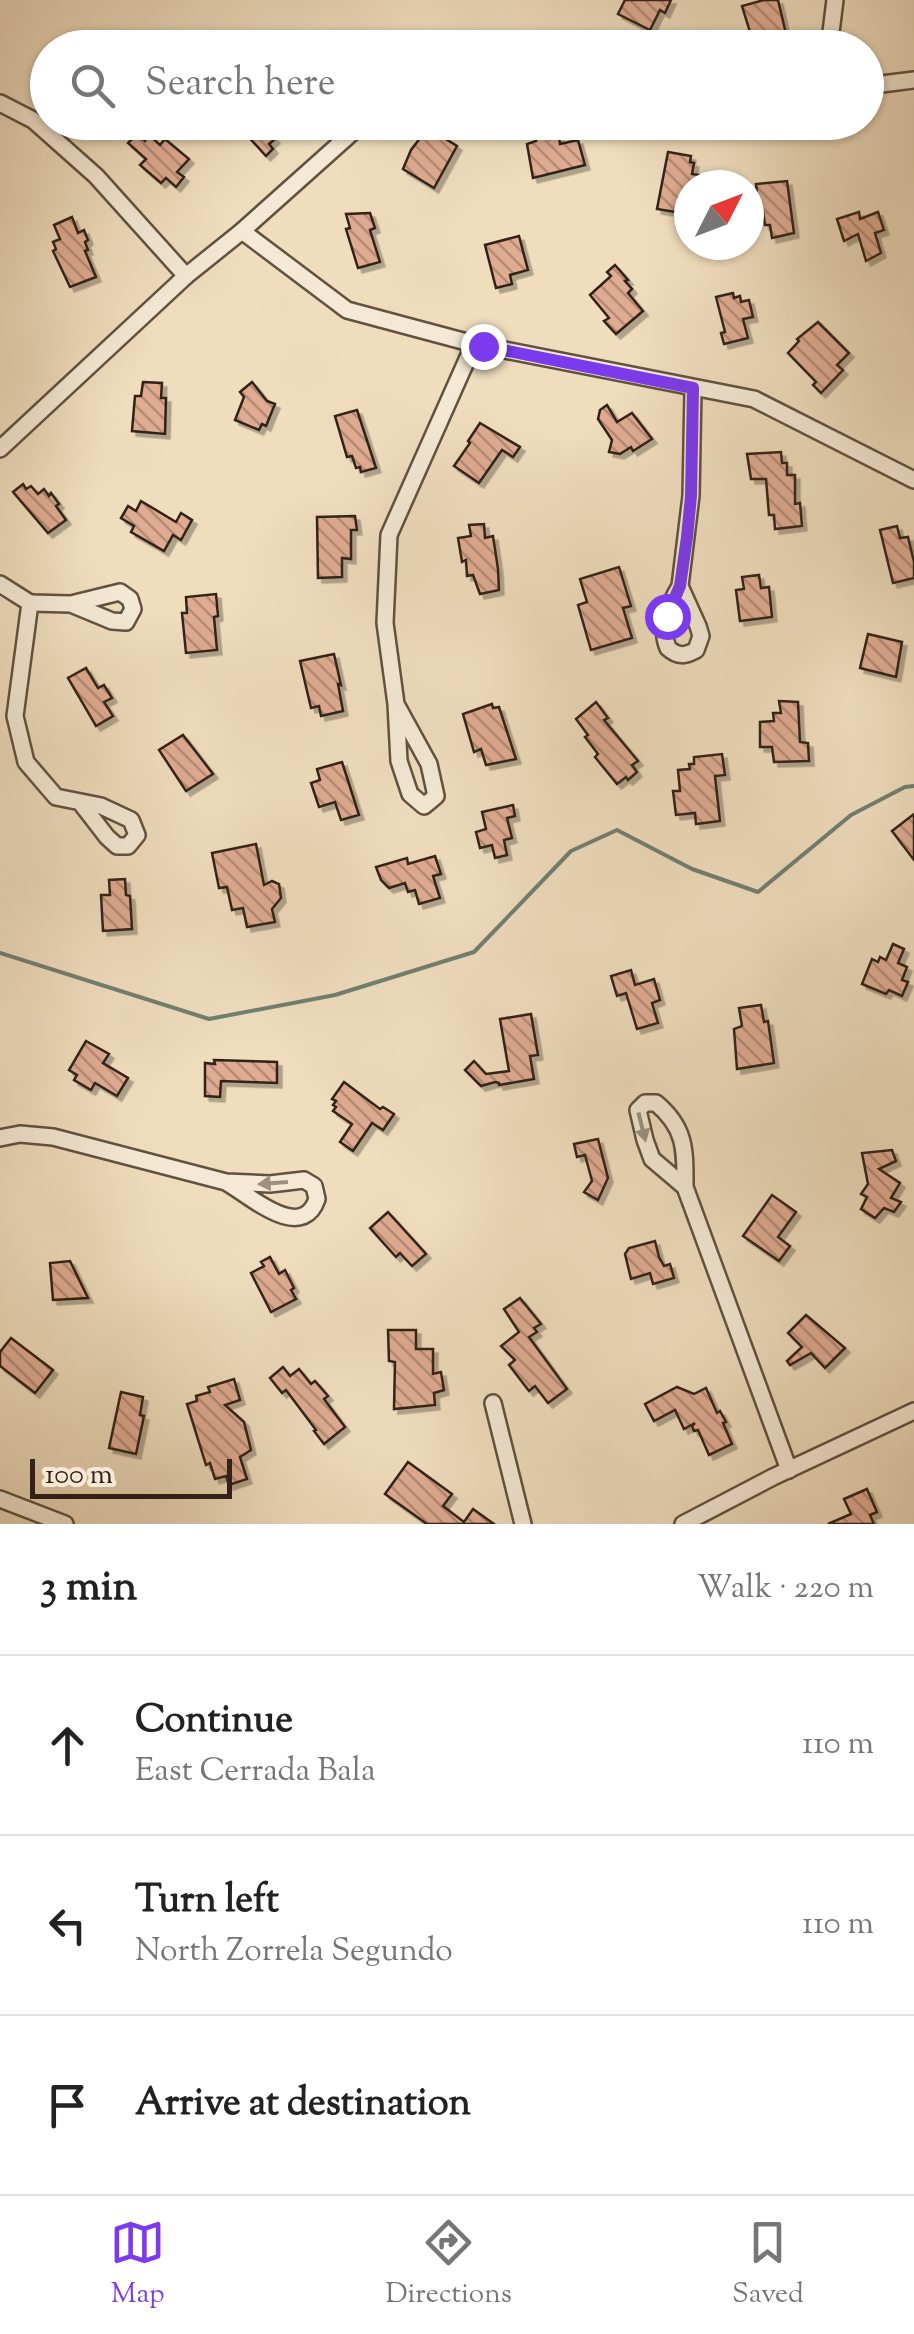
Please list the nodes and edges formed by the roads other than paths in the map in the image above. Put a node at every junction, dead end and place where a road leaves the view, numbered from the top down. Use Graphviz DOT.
graph roads {
  1 [pos="835,0"];
  2 [pos="831,30"];
  3 [pos="914,80"];
  4 [pos="884,84"];
  5 [pos="0,103"];
  6 [pos="30,118"];
  7 [pos="56,140"];
  8 [pos="344,140"];
  9 [pos="242,231"];
  10 [pos="186,276"];
  11 [pos="474,344"];
  12 [pos="693,388"];
  13 [pos="0,449"];
  14 [pos="914,480"];
  15 [pos="0,584"];
  16 [pos="680,586"];
  17 [pos="30,603"];
  18 [pos="70,604"];
  19 [pos="396,704"];
  20 [pos="80,802"];
  21 [pos="0,1138"];
  22 [pos="226,1182"];
  23 [pos="685,1186"];
  24 [pos="493,1403"];
  25 [pos="914,1411"];
  26 [pos="789,1470"];
  27 [pos="0,1500"];
  28 [pos="66,1524"];
  29 [pos="524,1524"];
  30 [pos="683,1524"];
  1 -- 2 [label="street"];
  3 -- 4 [label="street"];
  5 -- 6 [label="street"];
  7 -- 10 [label="street"];
  8 -- 9 [label="street"];
  9 -- 10 [label="street"];
  9 -- 11 [label="street"];
  10 -- 13 [label="street"];
  11 -- 12 [label="street"];
  11 -- 19 [label="street"];
  12 -- 14 [label="street"];
  12 -- 16 [label="street"];
  15 -- 17 [label="street"];
  17 -- 18 [label="street"];
  17 -- 20 [label="street"];
  19 -- 19 [label="street"];
  21 -- 22 [label="street"];
  22 -- 22 [label="street, one-way"];
  23 -- 23 [label="street, one-way"];
  23 -- 26 [label="street"];
  24 -- 29 [label="street"];
  25 -- 26 [label="street"];
  26 -- 30 [label="street"];
  27 -- 28 [label="street"];
}
